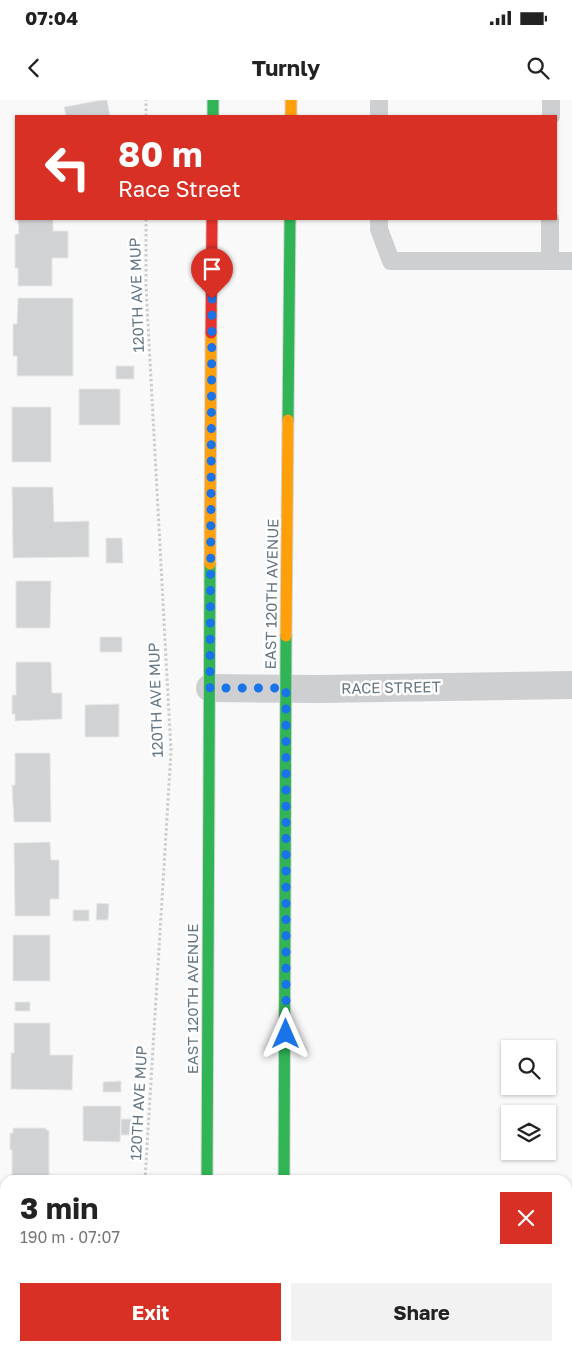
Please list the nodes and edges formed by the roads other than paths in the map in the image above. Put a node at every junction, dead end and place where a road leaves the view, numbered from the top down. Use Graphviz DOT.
graph roads {
  1 [pos="213,100"];
  2 [pos="291,100"];
  3 [pos="379,100"];
  4 [pos="551,100"];
  5 [pos="213,115"];
  6 [pos="291,115"];
  7 [pos="379,115"];
  8 [pos="551,115"];
  9 [pos="212,220"];
  10 [pos="290,220"];
  11 [pos="379,220"];
  12 [pos="550,220"];
  13 [pos="550,261"];
  14 [pos="572,261"];
  15 [pos="572,685"];
  16 [pos="210,688"];
  17 [pos="286,688"];
  18 [pos="207,1175"];
  19 [pos="284,1175"];
  1 -- 5 [label="main road"];
  2 -- 6 [label="main road"];
  3 -- 7 [label="lane"];
  4 -- 8 [label="lane"];
  9 -- 16 [label="main road, EAST 120TH AVENUE"];
  10 -- 17 [label="main road, EAST 120TH AVENUE"];
  11 -- 13 [label="lane"];
  12 -- 13 [label="lane"];
  13 -- 14 [label="lane"];
  15 -- 17 [label="street, RACE STREET"];
  16 -- 17 [label="street, RACE STREET"];
  16 -- 18 [label="main road, EAST 120TH AVENUE"];
  17 -- 19 [label="main road, EAST 120TH AVENUE"];
}
